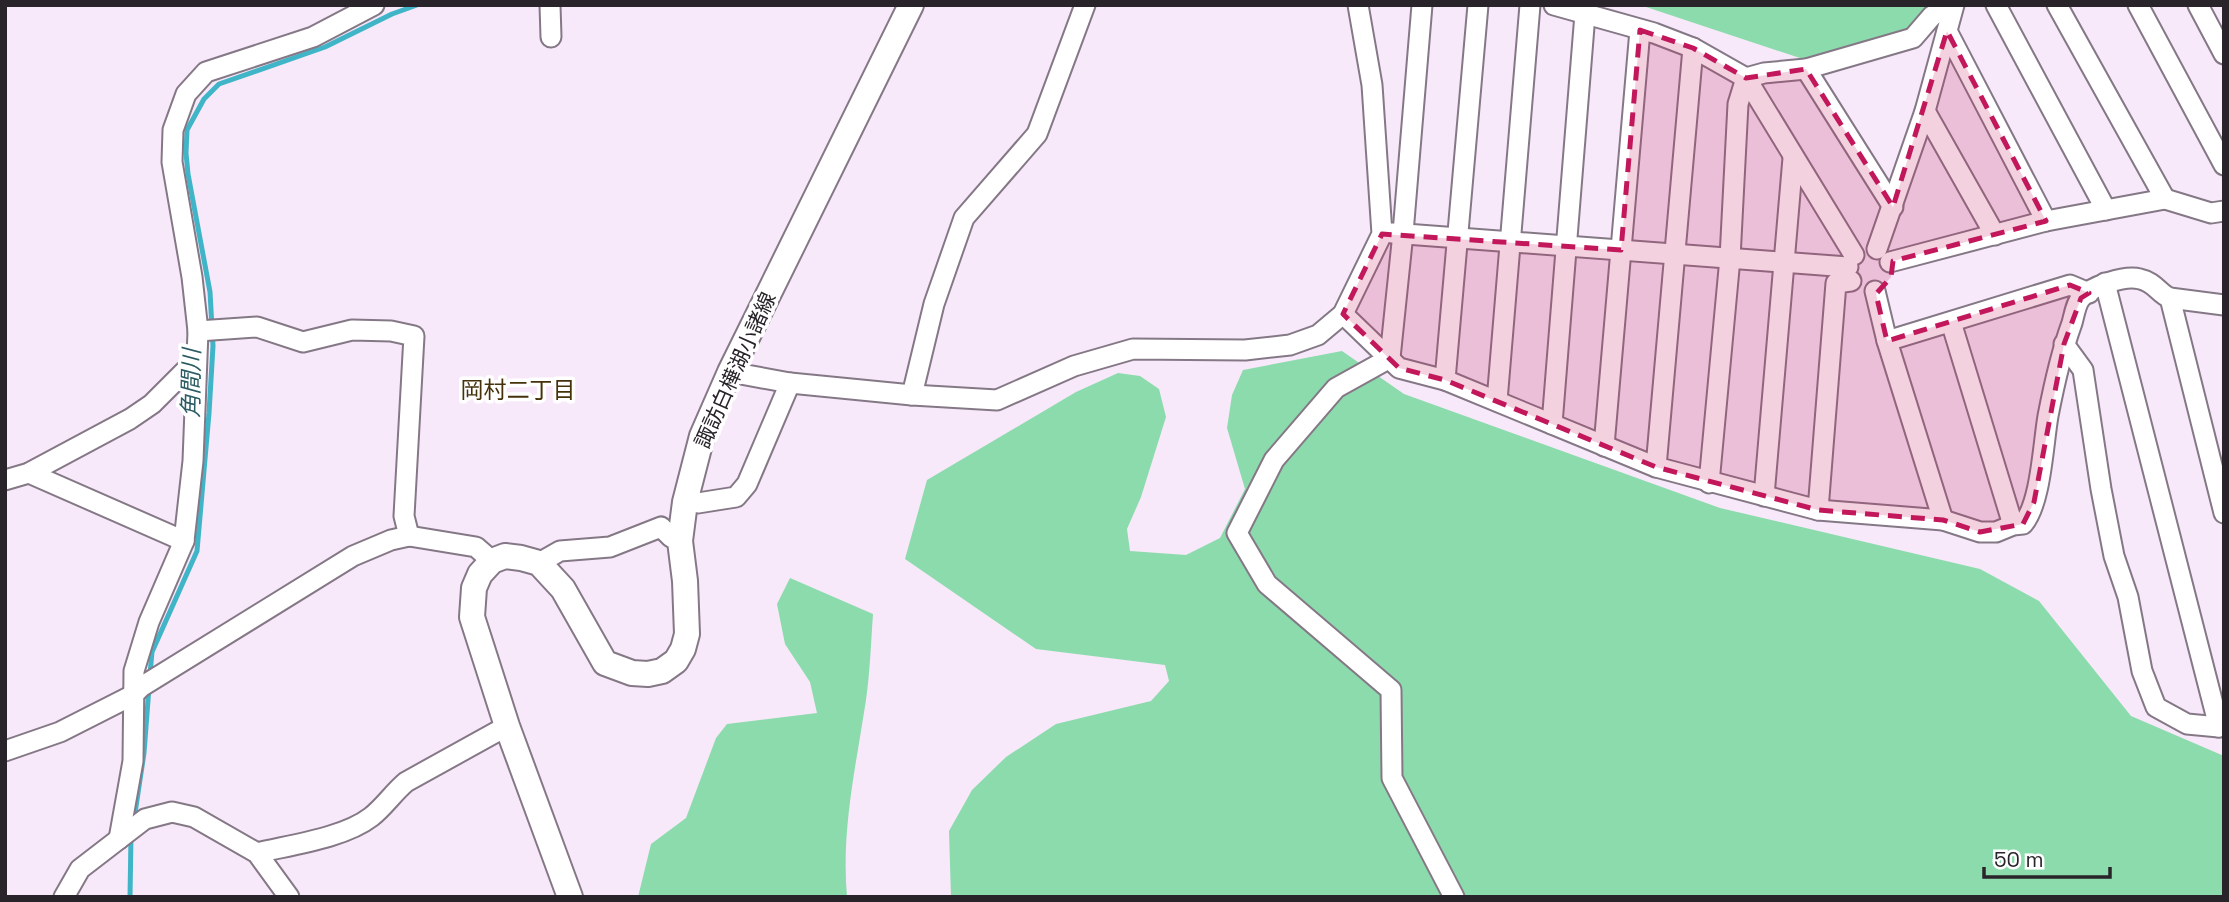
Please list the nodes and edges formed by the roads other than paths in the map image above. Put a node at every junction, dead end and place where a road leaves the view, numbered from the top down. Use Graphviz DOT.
graph roads {
  1 [pos="374,5"];
  2 [pos="550,5"];
  3 [pos="911,5"];
  4 [pos="1085,5"];
  5 [pos="1358,5"];
  6 [pos="1422,5"];
  7 [pos="1478,5"];
  8 [pos="1530,5"];
  9 [pos="1554,5"];
  10 [pos="1949,5"];
  11 [pos="1954,5"];
  12 [pos="1996,5"];
  13 [pos="2057,5"];
  14 [pos="2138,5"];
  15 [pos="2198,5"];
  16 [pos="1585,14"];
  17 [pos="1640,30"];
  18 [pos="1947,31"];
  19 [pos="551,37"];
  20 [pos="1693,48"];
  21 [pos="2224,54"];
  22 [pos="1806,69"];
  23 [pos="1746,78"];
  24 [pos="1925,111"];
  25 [pos="1793,158"];
  26 [pos="2224,165"];
  27 [pos="2165,200"];
  28 [pos="1893,207"];
  29 [pos="2106,211"];
  30 [pos="2224,211"];
  31 [pos="2046,221"];
  32 [pos="1403,233"];
  33 [pos="1382,234"];
  34 [pos="1995,235"];
  35 [pos="1457,237"];
  36 [pos="1511,241"];
  37 [pos="1565,245"];
  38 [pos="1621,250"];
  39 [pos="1676,254"];
  40 [pos="1884,256"];
  41 [pos="1730,258"];
  42 [pos="1783,262"];
  43 [pos="1851,268"];
  44 [pos="2097,288"];
  45 [pos="1875,291"];
  46 [pos="2170,298"];
  47 [pos="2224,305"];
  48 [pos="1343,314"];
  49 [pos="1951,322"];
  50 [pos="209,330"];
  51 [pos="1887,341"];
  52 [pos="2064,344"];
  53 [pos="1390,358"];
  54 [pos="197,368"];
  55 [pos="730,372"];
  56 [pos="1445,380"];
  57 [pos="790,383"];
  58 [pos="912,395"];
  59 [pos="1497,401"];
  60 [pos="1552,424"];
  61 [pos="1604,446"];
  62 [pos="1656,467"];
  63 [pos="29,472"];
  64 [pos="5,480"];
  65 [pos="1709,483"];
  66 [pos="1764,496"];
  67 [pos="698,503"];
  68 [pos="1818,510"];
  69 [pos="2224,513"];
  70 [pos="1943,520"];
  71 [pos="2013,525"];
  72 [pos="409,536"];
  73 [pos="184,541"];
  74 [pos="680,541"];
  75 [pos="492,561"];
  76 [pos="540,563"];
  77 [pos="137,691"];
  78 [pos="507,726"];
  79 [pos="2221,726"];
  80 [pos="5,751"];
  81 [pos="120,838"];
  82 [pos="257,853"];
  83 [pos="64,897"];
  84 [pos="289,897"];
  85 [pos="570,897"];
  86 [pos="1454,897"];
  1 -- 50 [label="street"];
  2 -- 19 [label="street"];
  3 -- 55 [label="main road, 諏訪白樺湖小諸線"];
  4 -- 58 [label="street"];
  5 -- 33 [label="street"];
  6 -- 32 [label="street"];
  7 -- 35 [label="street"];
  8 -- 36 [label="street"];
  9 -- 16 [label="street"];
  10 -- 22 [label="street"];
  11 -- 18 [label="street"];
  12 -- 29 [label="street"];
  13 -- 27 [label="street"];
  14 -- 26 [label="street"];
  15 -- 21 [label="street"];
  16 -- 17 [label="street"];
  16 -- 37 [label="street"];
  17 -- 20 [label="street"];
  17 -- 38 [label="street"];
  18 -- 24 [label="street"];
  18 -- 31 [label="street"];
  20 -- 23 [label="street"];
  20 -- 39 [label="street"];
  22 -- 23 [label="street"];
  22 -- 28 [label="street"];
  23 -- 25 [label="street"];
  23 -- 41 [label="street"];
  24 -- 28 [label="street"];
  24 -- 34 [label="street"];
  25 -- 42 [label="street"];
  25 -- 43 [label="street"];
  27 -- 29 [label="street"];
  27 -- 30 [label="street"];
  28 -- 40 [label="street"];
  29 -- 31 [label="street"];
  31 -- 34 [label="street"];
  32 -- 33 [label="street"];
  32 -- 35 [label="street"];
  32 -- 53 [label="street"];
  33 -- 48 [label="street"];
  34 -- 40 [label="street"];
  35 -- 36 [label="street"];
  35 -- 56 [label="street"];
  36 -- 37 [label="street"];
  36 -- 59 [label="street"];
  37 -- 38 [label="street"];
  37 -- 60 [label="street"];
  38 -- 39 [label="street"];
  38 -- 61 [label="street"];
  39 -- 41 [label="street"];
  39 -- 62 [label="street"];
  40 -- 43 [label="street"];
  40 -- 45 [label="street"];
  41 -- 42 [label="street"];
  41 -- 65 [label="street"];
  42 -- 43 [label="street"];
  42 -- 66 [label="street"];
  43 -- 45 [label="street"];
  43 -- 68 [label="street"];
  44 -- 46 [label="street"];
  44 -- 49 [label="street"];
  44 -- 52 [label="street"];
  44 -- 79 [label="street"];
  45 -- 51 [label="street"];
  46 -- 47 [label="street"];
  46 -- 69 [label="street"];
  48 -- 53 [label="street"];
  48 -- 58 [label="street"];
  49 -- 51 [label="street"];
  49 -- 71 [label="street"];
  50 -- 54 [label="street"];
  50 -- 72 [label="street"];
  51 -- 70 [label="street"];
  52 -- 71 [label="street"];
  52 -- 79 [label="street"];
  53 -- 56 [label="street"];
  53 -- 86 [label="street"];
  54 -- 63 [label="street"];
  54 -- 73 [label="street"];
  55 -- 57 [label="street"];
  55 -- 74 [label="main road, 諏訪白樺湖小諸線"];
  56 -- 59 [label="street"];
  57 -- 58 [label="street"];
  57 -- 67 [label="street"];
  59 -- 60 [label="street"];
  60 -- 61 [label="street"];
  61 -- 62 [label="street"];
  62 -- 65 [label="street"];
  63 -- 64 [label="street"];
  63 -- 73 [label="street"];
  65 -- 66 [label="street"];
  66 -- 68 [label="street"];
  68 -- 70 [label="street"];
  70 -- 71 [label="street"];
  72 -- 75 [label="street"];
  72 -- 77 [label="street"];
  73 -- 77 [label="street"];
  74 -- 76 [label="street"];
  74 -- 76 [label="main road, 諏訪白樺湖小諸線"];
  75 -- 76 [label="main road"];
  75 -- 78 [label="main road"];
  77 -- 80 [label="street"];
  77 -- 81 [label="street"];
  78 -- 82 [label="street"];
  78 -- 85 [label="main road"];
  81 -- 82 [label="street"];
  81 -- 83 [label="street"];
  82 -- 84 [label="street"];
}
